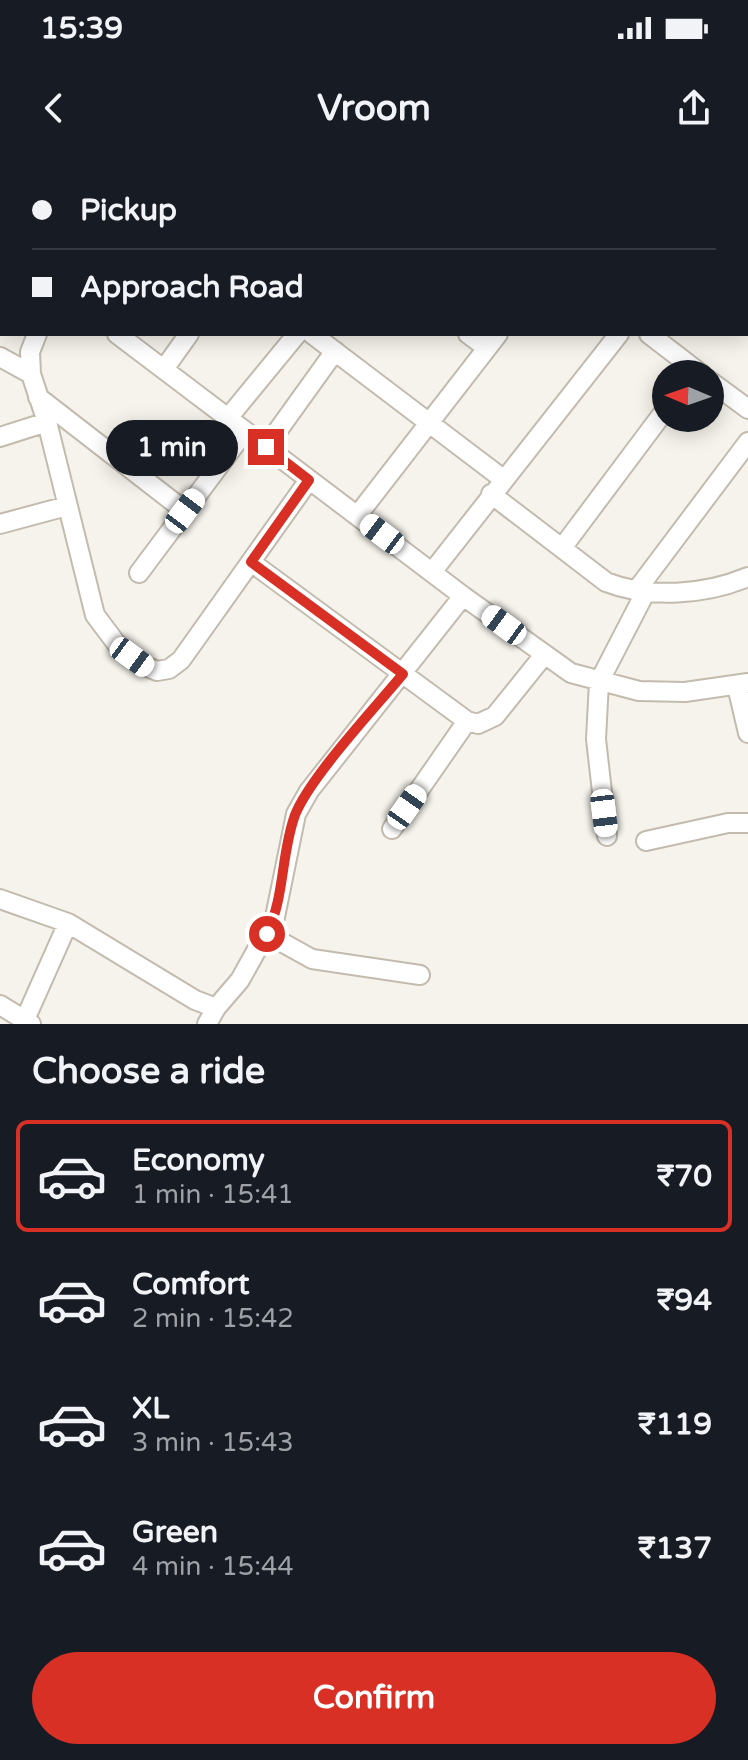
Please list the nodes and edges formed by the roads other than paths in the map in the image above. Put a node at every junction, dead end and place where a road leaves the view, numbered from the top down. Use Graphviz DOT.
graph roads {
  1 [pos="36,336"];
  2 [pos="188,336"];
  3 [pos="295,336"];
  4 [pos="315,336"];
  5 [pos="617,336"];
  6 [pos="651,336"];
  7 [pos="130,338"];
  8 [pos="493,341"];
  9 [pos="335,351"];
  10 [pos="0,357"];
  11 [pos="681,360"];
  12 [pos="164,369"];
  13 [pos="31,374"];
  14 [pos="724,392"];
  15 [pos="38,397"];
  16 [pos="748,409"];
  17 [pos="228,418"];
  18 [pos="428,420"];
  19 [pos="47,422"];
  20 [pos="652,428"];
  21 [pos="245,431"];
  22 [pos="0,437"];
  23 [pos="748,442"];
  24 [pos="266,447"];
  25 [pos="503,479"];
  26 [pos="309,480"];
  27 [pos="491,494"];
  28 [pos="67,506"];
  29 [pos="185,511"];
  30 [pos="357,516"];
  31 [pos="0,524"];
  32 [pos="562,548"];
  33 [pos="251,562"];
  34 [pos="432,572"];
  35 [pos="139,573"];
  36 [pos="748,577"];
  37 [pos="640,592"];
  38 [pos="463,596"];
  39 [pos="544,655"];
  40 [pos="403,674"];
  41 [pos="599,682"];
  42 [pos="742,684"];
  43 [pos="467,721"];
  44 [pos="748,733"];
  45 [pos="748,823"];
  46 [pos="392,829"];
  47 [pos="607,836"];
  48 [pos="646,841"];
  49 [pos="0,899"];
  50 [pos="68,923"];
  51 [pos="267,934"];
  52 [pos="420,975"];
  53 [pos="0,1005"];
  54 [pos="212,1016"];
  55 [pos="26,1023"];
  1 -- 13 [label="street"];
  2 -- 12 [label="street"];
  3 -- 17 [label="street"];
  4 -- 9 [label="street"];
  5 -- 25 [label="street"];
  6 -- 11 [label="street"];
  7 -- 12 [label="street"];
  8 -- 18 [label="street"];
  9 -- 18 [label="street"];
  9 -- 24 [label="street"];
  10 -- 13 [label="street"];
  12 -- 17 [label="street"];
  13 -- 15 [label="street"];
  14 -- 16 [label="street"];
  15 -- 19 [label="street"];
  15 -- 29 [label="street"];
  17 -- 21 [label="street"];
  18 -- 25 [label="street"];
  18 -- 30 [label="street"];
  19 -- 22 [label="street"];
  19 -- 28 [label="street"];
  20 -- 32 [label="street"];
  21 -- 24 [label="street"];
  21 -- 29 [label="street"];
  23 -- 37 [label="street"];
  24 -- 26 [label="street"];
  25 -- 27 [label="street"];
  26 -- 30 [label="street"];
  26 -- 33 [label="street"];
  27 -- 32 [label="street"];
  27 -- 34 [label="street"];
  28 -- 31 [label="street"];
  28 -- 33 [label="street"];
  29 -- 35 [label="street"];
  30 -- 34 [label="street"];
  32 -- 37 [label="street"];
  33 -- 40 [label="street"];
  34 -- 38 [label="street"];
  36 -- 37 [label="street"];
  37 -- 41 [label="street"];
  38 -- 39 [label="street"];
  38 -- 40 [label="street"];
  39 -- 41 [label="street"];
  39 -- 43 [label="street"];
  40 -- 43 [label="street"];
  40 -- 51 [label="street"];
  41 -- 42 [label="street"];
  41 -- 47 [label="street"];
  42 -- 44 [label="street"];
  43 -- 46 [label="street"];
  45 -- 48 [label="street"];
  49 -- 50 [label="street"];
  50 -- 54 [label="street"];
  50 -- 55 [label="street"];
  51 -- 52 [label="street"];
  51 -- 54 [label="street"];
  53 -- 55 [label="street"];
}
